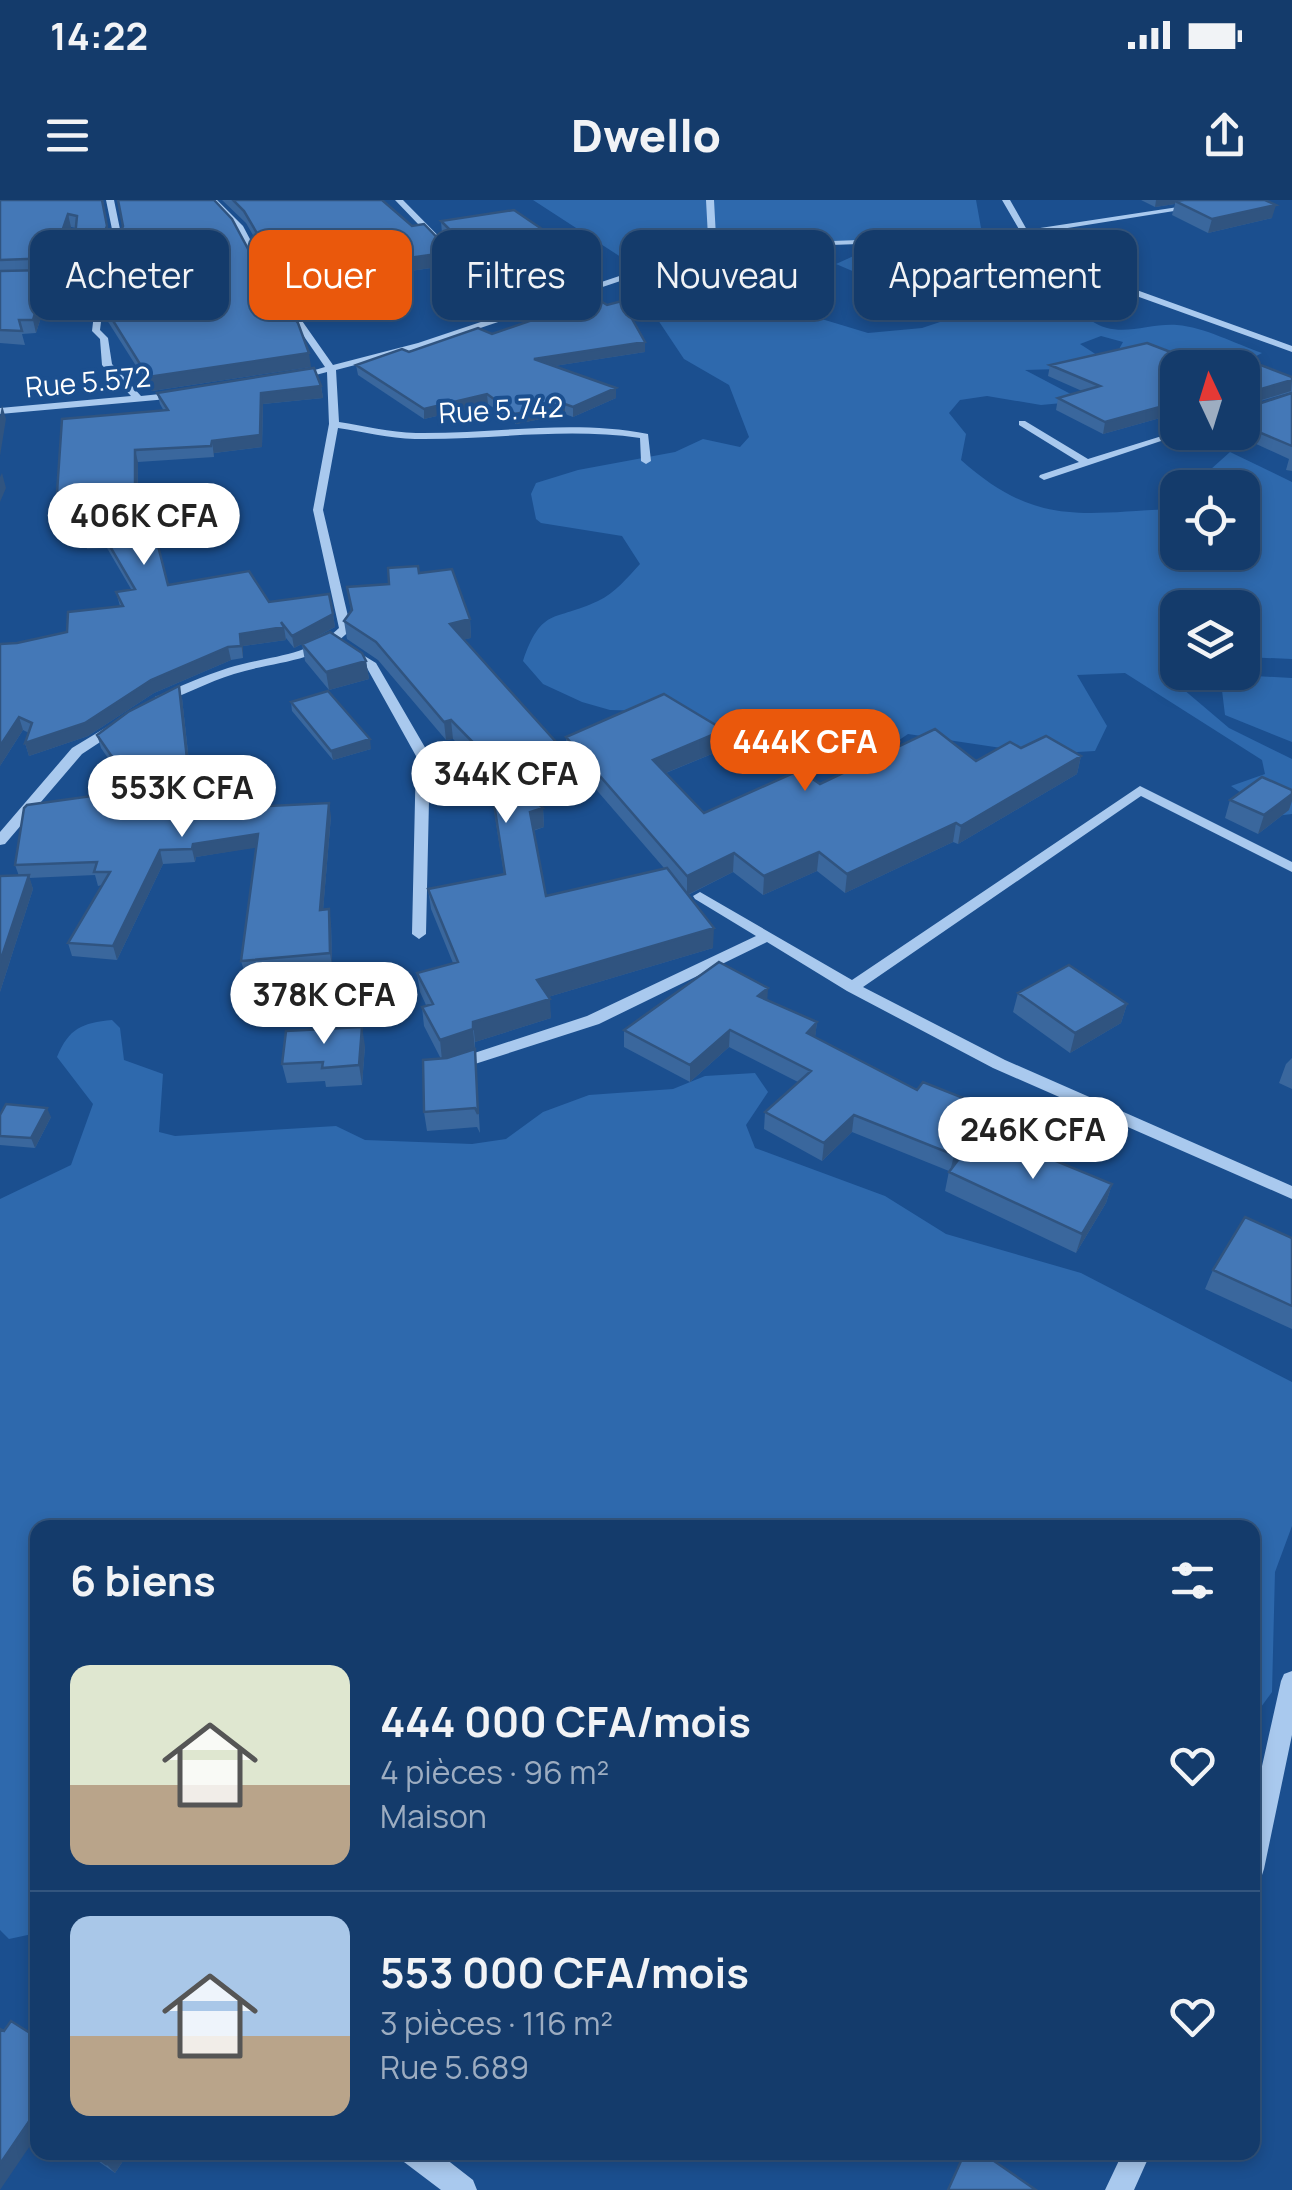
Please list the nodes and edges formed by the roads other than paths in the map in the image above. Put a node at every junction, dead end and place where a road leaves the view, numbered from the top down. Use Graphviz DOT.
graph roads {
  1 [pos="110,200"];
  2 [pos="213,200"];
  3 [pos="400,200"];
  4 [pos="710,200"];
  5 [pos="1006,200"];
  6 [pos="1239,200"];
  7 [pos="116,230"];
  8 [pos="712,230"];
  9 [pos="1024,230"];
  10 [pos="1051,230"];
  11 [pos="432,233"];
  12 [pos="30,277"];
  13 [pos="0,278"];
  14 [pos="1137,293"];
  15 [pos="97,320"];
  16 [pos="494,320"];
  17 [pos="1292,349"];
  18 [pos="332,370"];
  19 [pos="278,380"];
  20 [pos="190,394"];
  21 [pos="139,399"];
  22 [pos="0,412"];
  23 [pos="1022,423"];
  24 [pos="334,424"];
  25 [pos="1160,439"];
  26 [pos="646,461"];
  27 [pos="1087,463"];
  28 [pos="1044,477"];
  29 [pos="336,641"];
  30 [pos="144,706"];
  31 [pos="131,715"];
  32 [pos="0,841"];
  33 [pos="1292,868"];
  34 [pos="700,896"];
  35 [pos="419,934"];
  36 [pos="766,937"];
  37 [pos="852,987"];
  38 [pos="442,1070"];
  39 [pos="1292,1194"];
  40 [pos="1292,1680"];
  41 [pos="1260,1831"];
  42 [pos="424,2160"];
  43 [pos="1134,2160"];
  44 [pos="463,2190"];
  45 [pos="1119,2190"];
  1 -- 7 [label="street"];
  2 -- 18 [label="street"];
  3 -- 11 [label="street"];
  4 -- 8 [label="street"];
  5 -- 9 [label="street"];
  6 -- 10 [label="street"];
  12 -- 13 [label="street"];
  14 -- 17 [label="street"];
  15 -- 21 [label="street"];
  16 -- 18 [label="street"];
  18 -- 19 [label="street"];
  18 -- 24 [label="street"];
  20 -- 21 [label="street, Rue 5.572"];
  21 -- 22 [label="street, Rue 5.572"];
  23 -- 27 [label="street"];
  24 -- 26 [label="street, Rue 5.742"];
  24 -- 29 [label="street"];
  25 -- 27 [label="street"];
  27 -- 28 [label="street"];
  29 -- 30 [label="street"];
  29 -- 35 [label="street"];
  31 -- 32 [label="street"];
  33 -- 37 [label="street"];
  34 -- 36 [label="street"];
  36 -- 37 [label="street"];
  36 -- 38 [label="street"];
  37 -- 39 [label="street"];
  40 -- 41 [label="street"];
  42 -- 44 [label="street"];
  43 -- 45 [label="street"];
}
